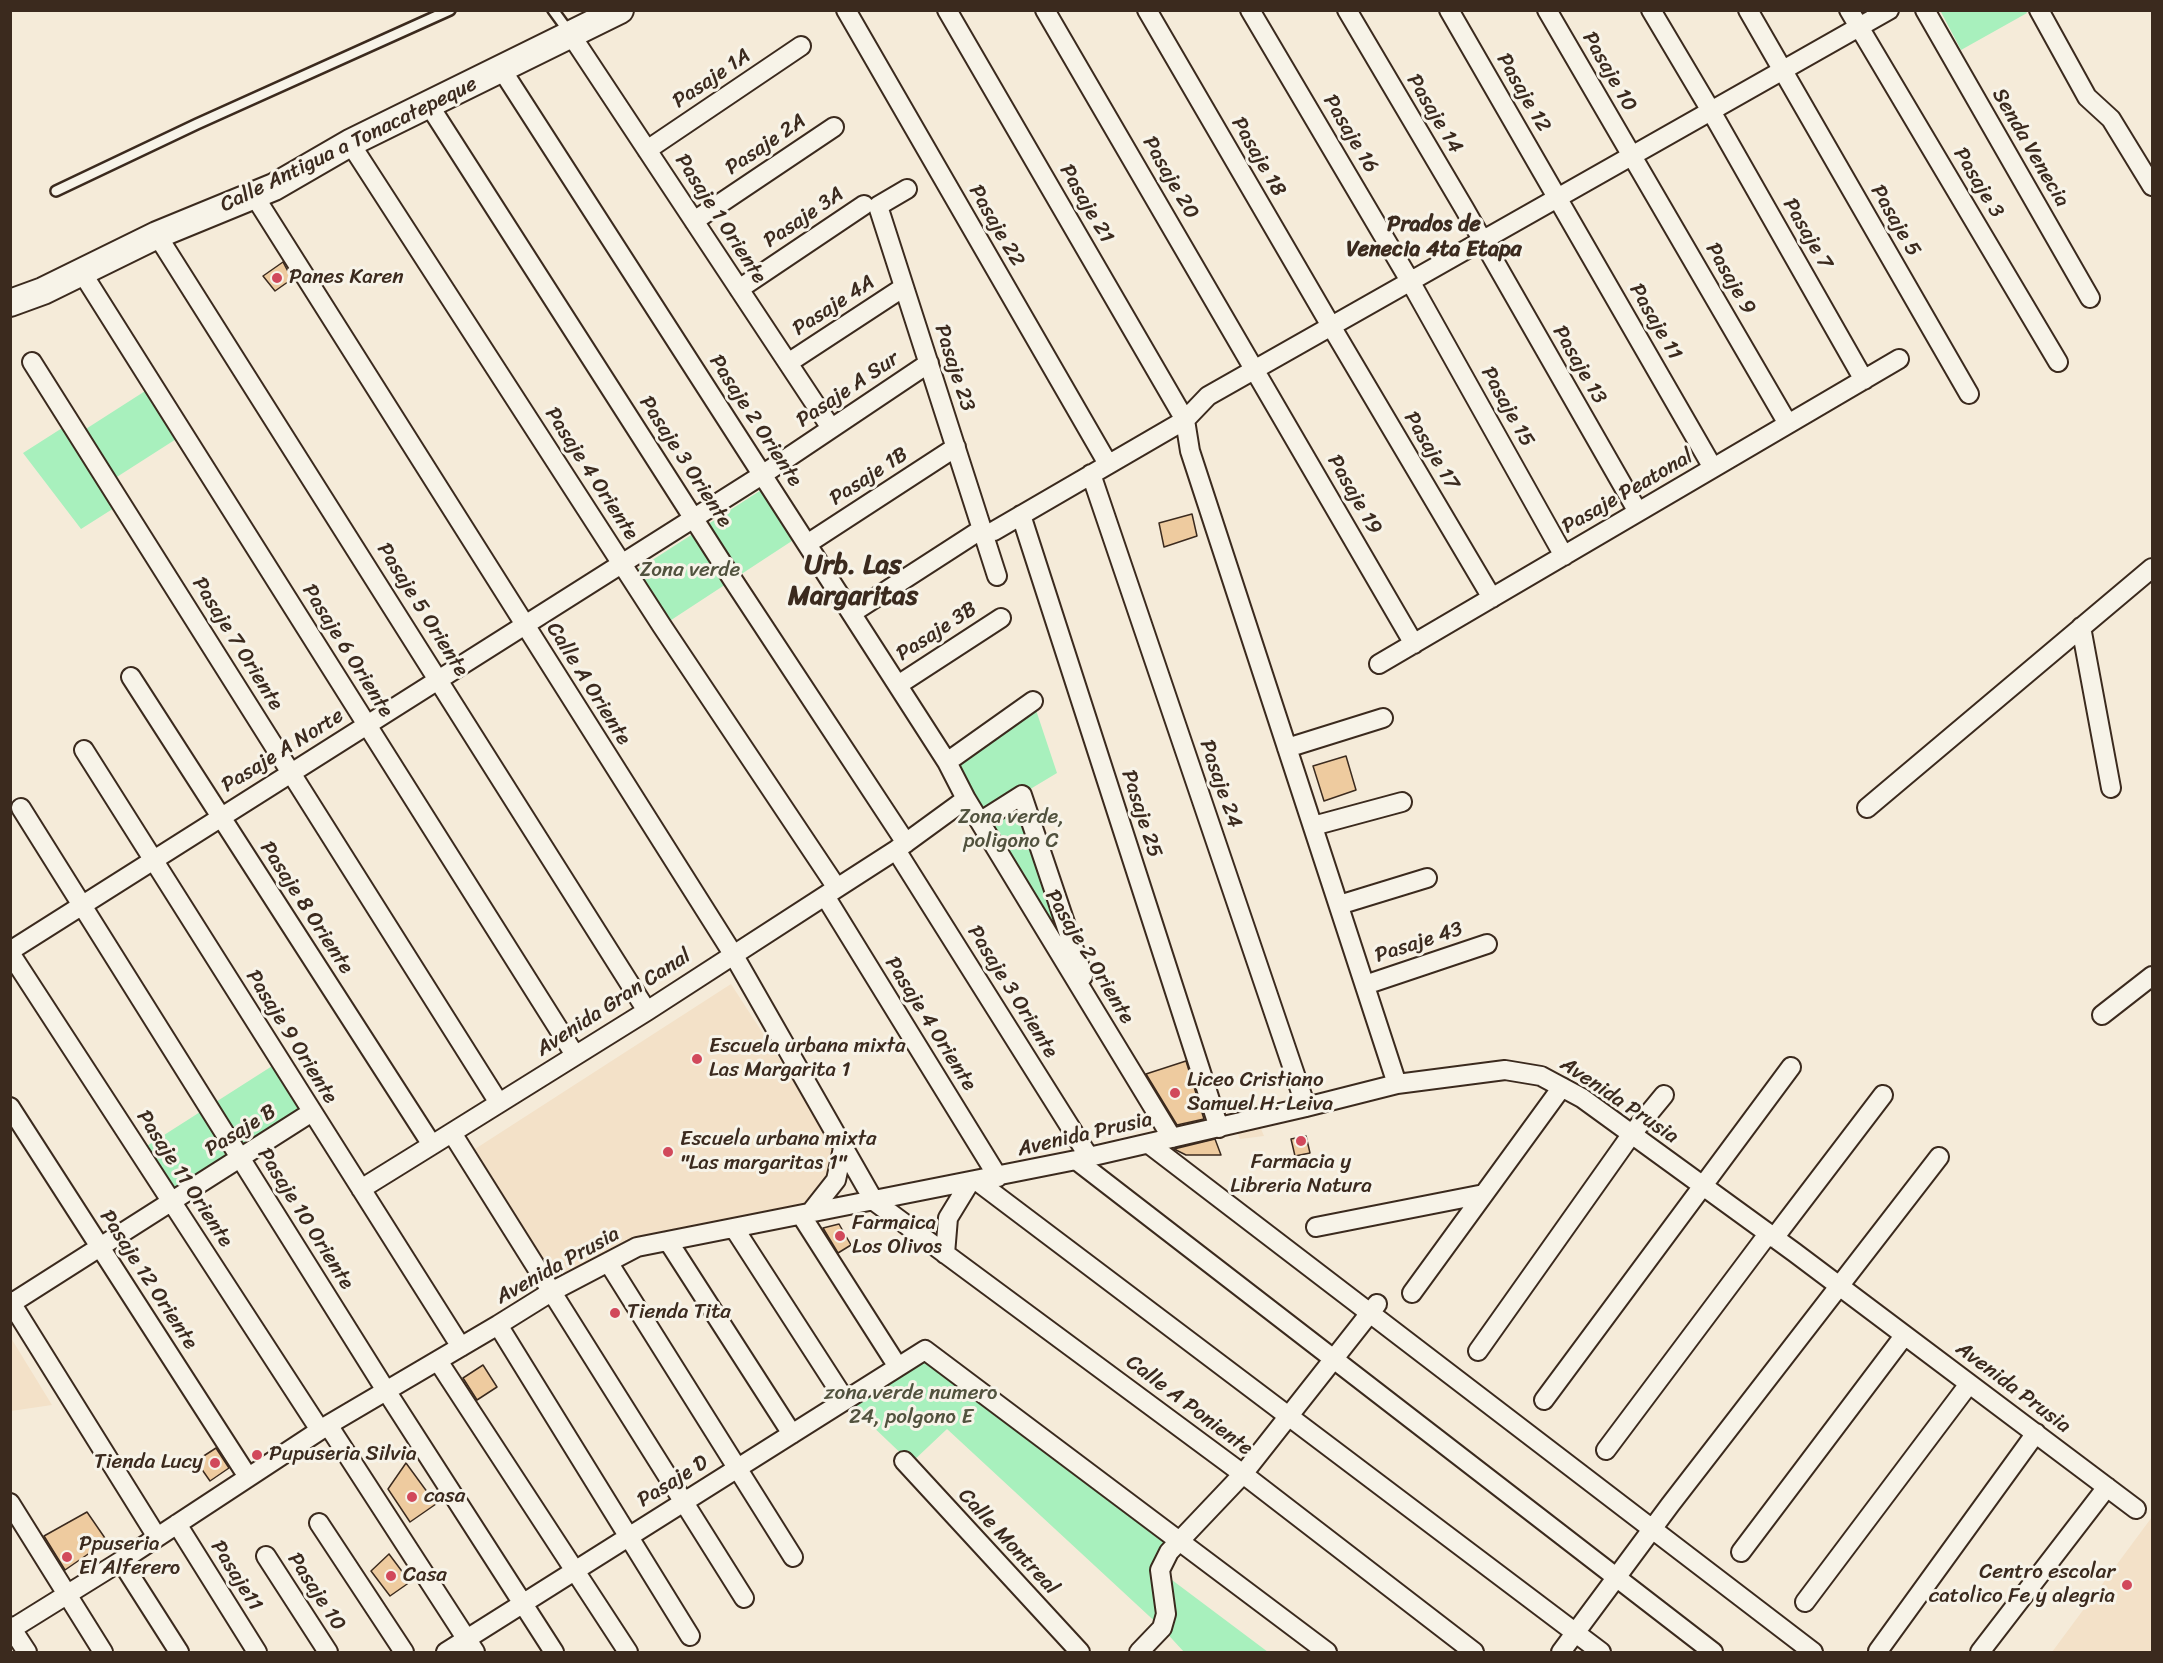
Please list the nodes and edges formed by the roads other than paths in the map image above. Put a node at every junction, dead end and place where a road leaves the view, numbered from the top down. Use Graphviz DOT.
graph roads {
  1 [pos="450,10"];
  2 [pos="553,10"];
  3 [pos="620,10"];
  4 [pos="846,10"];
  5 [pos="947,10"];
  6 [pos="1045,10"];
  7 [pos="1147,10"];
  8 [pos="1250,10"];
  9 [pos="1347,10"];
  10 [pos="1449,10"];
  11 [pos="1547,10"];
  12 [pos="1651,10"];
  13 [pos="1748,10"];
  14 [pos="1850,10"];
  15 [pos="1889,10"];
  16 [pos="2039,10"];
  17 [pos="1928,15"];
  18 [pos="1859,27"];
  19 [pos="571,35"];
  20 [pos="801,46"];
  21 [pos="502,70"];
  22 [pos="1783,70"];
  23 [pos="429,105"];
  24 [pos="1711,111"];
  25 [pos="834,127"];
  26 [pos="350,143"];
  27 [pos="647,150"];
  28 [pos="1632,156"];
  29 [pos="2152,186"];
  30 [pos="907,189"];
  31 [pos="56,191"];
  32 [pos="255,196"];
  33 [pos="1558,198"];
  34 [pos="864,205"];
  35 [pos="694,221"];
  36 [pos="157,235"];
  37 [pos="1482,241"];
  38 [pos="81,272"];
  39 [pos="1410,281"];
  40 [pos="904,287"];
  41 [pos="739,289"];
  42 [pos="2090,298"];
  43 [pos="10,303"];
  44 [pos="1331,326"];
  45 [pos="1899,359"];
  46 [pos="32,362"];
  47 [pos="2058,362"];
  48 [pos="788,363"];
  49 [pos="929,363"];
  50 [pos="1255,369"];
  51 [pos="1864,380"];
  52 [pos="1969,394"];
  53 [pos="1185,420"];
  54 [pos="1788,424"];
  55 [pos="831,428"];
  56 [pos="956,447"];
  57 [pos="1108,464"];
  58 [pos="1713,468"];
  59 [pos="1091,474"];
  60 [pos="762,475"];
  61 [pos="1638,512"];
  62 [pos="1021,515"];
  63 [pos="694,518"];
  64 [pos="988,530"];
  65 [pos="807,544"];
  66 [pos="1564,556"];
  67 [pos="622,564"];
  68 [pos="2152,568"];
  69 [pos="997,576"];
  70 [pos="1492,598"];
  71 [pos="852,614"];
  72 [pos="1001,618"];
  73 [pos="524,625"];
  74 [pos="2081,627"];
  75 [pos="1414,644"];
  76 [pos="1379,664"];
  77 [pos="131,677"];
  78 [pos="439,679"];
  79 [pos="898,685"];
  80 [pos="1033,701"];
  81 [pos="1383,718"];
  82 [pos="367,725"];
  83 [pos="1287,748"];
  84 [pos="84,750"];
  85 [pos="947,762"];
  86 [pos="291,772"];
  87 [pos="2111,789"];
  88 [pos="1402,802"];
  89 [pos="961,803"];
  90 [pos="21,808"];
  91 [pos="1867,808"];
  92 [pos="220,818"];
  93 [pos="981,821"];
  94 [pos="1313,826"];
  95 [pos="901,846"];
  96 [pos="153,860"];
  97 [pos="1426,878"];
  98 [pos="831,892"];
  99 [pos="1339,905"];
  100 [pos="82,906"];
  101 [pos="1487,944"];
  102 [pos="10,952"];
  103 [pos="733,954"];
  104 [pos="2152,976"];
  105 [pos="1365,985"];
  106 [pos="1094,1009"];
  107 [pos="647,1011"];
  108 [pos="2102,1015"];
  109 [pos="575,1056"];
  110 [pos="1791,1067"];
  111 [pos="1397,1084"];
  112 [pos="1562,1088"];
  113 [pos="1664,1095"];
  114 [pos="1883,1095"];
  115 [pos="499,1103"];
  116 [pos="10,1107"];
  117 [pos="1306,1107"];
  118 [pos="312,1112"];
  119 [pos="1219,1128"];
  120 [pos="452,1133"];
  121 [pos="1631,1134"];
  122 [pos="1172,1138"];
  123 [pos="1149,1144"];
  124 [pos="432,1145"];
  125 [pos="843,1148"];
  126 [pos="1939,1157"];
  127 [pos="240,1158"];
  128 [pos="1083,1159"];
  129 [pos="998,1177"];
  130 [pos="974,1182"];
  131 [pos="1703,1186"];
  132 [pos="361,1189"];
  133 [pos="1484,1194"];
  134 [pos="874,1201"];
  135 [pos="172,1202"];
  136 [pos="805,1214"];
  137 [pos="1316,1227"];
  138 [pos="734,1228"];
  139 [pos="1771,1236"];
  140 [pos="668,1241"];
  141 [pos="100,1247"];
  142 [pos="945,1254"];
  143 [pos="608,1262"];
  144 [pos="1838,1286"];
  145 [pos="551,1292"];
  146 [pos="1412,1293"];
  147 [pos="11,1302"];
  148 [pos="1374,1309"];
  149 [pos="498,1325"];
  150 [pos="1904,1336"];
  151 [pos="461,1347"];
  152 [pos="1478,1351"];
  153 [pos="1334,1359"];
  154 [pos="438,1361"];
  155 [pos="898,1366"];
  156 [pos="1969,1384"];
  157 [pos="385,1389"];
  158 [pos="845,1400"];
  159 [pos="1544,1400"];
  160 [pos="1288,1416"];
  161 [pos="324,1427"];
  162 [pos="792,1434"];
  163 [pos="2036,1434"];
  164 [pos="1606,1450"];
  165 [pos="904,1461"];
  166 [pos="738,1468"];
  167 [pos="1243,1474"];
  168 [pos="248,1477"];
  169 [pos="2107,1487"];
  170 [pos="684,1502"];
  171 [pos="10,1503"];
  172 [pos="2136,1509"];
  173 [pos="319,1523"];
  174 [pos="177,1524"];
  175 [pos="1652,1529"];
  176 [pos="157,1537"];
  177 [pos="629,1537"];
  178 [pos="1179,1541"];
  179 [pos="1741,1552"];
  180 [pos="266,1556"];
  181 [pos="794,1557"];
  182 [pos="121,1561"];
  183 [pos="574,1571"];
  184 [pos="1616,1578"];
  185 [pos="67,1595"];
  186 [pos="744,1598"];
  187 [pos="1805,1602"];
  188 [pos="523,1604"];
  189 [pos="11,1628"];
  190 [pos="1576,1633"];
  191 [pos="690,1636"];
  192 [pos="471,1646"];
  193 [pos="1878,1651"];
  194 [pos="27,1653"];
  195 [pos="103,1653"];
  196 [pos="178,1653"];
  197 [pos="257,1653"];
  198 [pos="328,1653"];
  199 [pos="404,1653"];
  200 [pos="446,1653"];
  201 [pos="554,1653"];
  202 [pos="628,1653"];
  203 [pos="1080,1653"];
  204 [pos="1139,1653"];
  205 [pos="1327,1653"];
  206 [pos="1474,1653"];
  207 [pos="1561,1653"];
  208 [pos="1601,1653"];
  209 [pos="1713,1653"];
  210 [pos="1813,1653"];
  211 [pos="1980,1653"];
  1 -- 31 [label="lane"];
  2 -- 19 [label="lane"];
  3 -- 19 [label="street, Calle Antigua a Tonacatepeque"];
  4 -- 57 [label="street, Pasaje 22"];
  5 -- 53 [label="street, Pasaje 21"];
  6 -- 50 [label="street, Pasaje 20"];
  7 -- 44 [label="street, Pasaje 18"];
  8 -- 39 [label="street, Pasaje 16"];
  9 -- 37 [label="street, Pasaje 14"];
  10 -- 33 [label="street, Pasaje 12"];
  11 -- 28 [label="street, Pasaje 10"];
  12 -- 24 [label="street, Pasaje 7"];
  13 -- 22 [label="street, Pasaje 5"];
  14 -- 18 [label="street, Pasaje 3"];
  15 -- 18 [label="street"];
  16 -- 29 [label="street"];
  17 -- 42 [label="street, Senda Venecia"];
  18 -- 22 [label="street"];
  18 -- 47 [label="street, Pasaje 3"];
  19 -- 21 [label="street, Calle Antigua a Tonacatepeque"];
  19 -- 27 [label="street, Pasaje 1 Oriente"];
  20 -- 27 [label="street, Pasaje 1A"];
  21 -- 23 [label="street, Calle Antigua a Tonacatepeque"];
  21 -- 60 [label="street, Pasaje 2 Oriente"];
  22 -- 24 [label="street"];
  22 -- 52 [label="street, Pasaje 5"];
  23 -- 26 [label="street, Calle Antigua a Tonacatepeque"];
  23 -- 63 [label="street, Pasaje 3 Oriente"];
  24 -- 28 [label="street"];
  24 -- 51 [label="street, Pasaje 7"];
  25 -- 35 [label="street, Pasaje 2A"];
  26 -- 32 [label="street, Calle Antigua a Tonacatepeque"];
  26 -- 67 [label="street, Pasaje 4 Oriente"];
  27 -- 35 [label="street, Pasaje 1 Oriente"];
  28 -- 33 [label="street"];
  28 -- 54 [label="street, Pasaje 9"];
  30 -- 40 [label="street, Pasaje 23"];
  32 -- 36 [label="street, Calle Antigua a Tonacatepeque"];
  32 -- 73 [label="street, Calle A Oriente"];
  33 -- 37 [label="street"];
  33 -- 58 [label="street, Pasaje 11"];
  34 -- 41 [label="street, Pasaje 3A"];
  35 -- 41 [label="street, Pasaje 1 Oriente"];
  36 -- 38 [label="street, Calle Antigua a Tonacatepeque"];
  36 -- 78 [label="street, Pasaje 5 Oriente"];
  37 -- 39 [label="street"];
  37 -- 61 [label="street, Pasaje 13"];
  38 -- 43 [label="street, Calle Antigua a Tonacatepeque"];
  38 -- 82 [label="street, Pasaje 6 Oriente"];
  39 -- 44 [label="street"];
  39 -- 66 [label="street, Pasaje 15"];
  40 -- 48 [label="street, Pasaje 4A"];
  40 -- 49 [label="street, Pasaje 23"];
  41 -- 48 [label="street, Pasaje 1 Oriente"];
  44 -- 50 [label="street"];
  44 -- 70 [label="street, Pasaje 17"];
  45 -- 51 [label="street, Pasaje Peatonal"];
  46 -- 86 [label="street, Pasaje 7 Oriente"];
  48 -- 55 [label="street, Pasaje 1 Oriente"];
  49 -- 55 [label="street, Pasaje A Sur"];
  49 -- 56 [label="street, Pasaje 23"];
  50 -- 53 [label="street"];
  50 -- 75 [label="street, Pasaje 19"];
  51 -- 54 [label="street, Pasaje Peatonal"];
  53 -- 57 [label="street"];
  53 -- 83 [label="street"];
  54 -- 58 [label="street, Pasaje Peatonal"];
  55 -- 60 [label="street, Pasaje A Sur"];
  56 -- 64 [label="street, Pasaje 23"];
  56 -- 65 [label="street, Pasaje 1B"];
  57 -- 59 [label="street"];
  58 -- 61 [label="street, Pasaje Peatonal"];
  59 -- 62 [label="street"];
  59 -- 117 [label="street, Pasaje 24"];
  60 -- 63 [label="street, Pasaje A Norte"];
  60 -- 65 [label="street, Pasaje 2 Oriente"];
  61 -- 66 [label="street, Pasaje Peatonal"];
  62 -- 64 [label="street"];
  62 -- 119 [label="street, Pasaje 25"];
  63 -- 67 [label="street, Pasaje A Norte"];
  63 -- 95 [label="street, Pasaje 3 Oriente"];
  64 -- 69 [label="street, Pasaje 23"];
  64 -- 71 [label="street"];
  65 -- 71 [label="street, Pasaje 2 Oriente"];
  66 -- 70 [label="street, Pasaje Peatonal"];
  67 -- 73 [label="street, Pasaje A Norte"];
  67 -- 98 [label="street, Pasaje 4 Oriente"];
  68 -- 74 [label="street"];
  70 -- 75 [label="street, Pasaje Peatonal"];
  71 -- 79 [label="street, Pasaje 2 Oriente"];
  72 -- 79 [label="street, Pasaje 3B"];
  73 -- 78 [label="street, Pasaje A Norte"];
  73 -- 103 [label="street, Calle A Oriente"];
  74 -- 87 [label="street"];
  74 -- 91 [label="street"];
  75 -- 76 [label="street, Pasaje Peatonal"];
  77 -- 92 [label="street, Pasaje 8 Oriente"];
  78 -- 82 [label="street, Pasaje A Norte"];
  78 -- 107 [label="street, Pasaje 5 Oriente"];
  79 -- 85 [label="street, Pasaje 2 Oriente"];
  80 -- 85 [label="street"];
  81 -- 83 [label="street"];
  82 -- 86 [label="street, Pasaje A Norte"];
  82 -- 109 [label="street, Pasaje 6 Oriente"];
  83 -- 94 [label="street"];
  84 -- 96 [label="street, Pasaje 9 Oriente"];
  85 -- 89 [label="street, Pasaje 2 Oriente"];
  86 -- 92 [label="street, Pasaje A Norte"];
  86 -- 115 [label="street, Pasaje 7 Oriente"];
  88 -- 94 [label="street"];
  89 -- 93 [label="street, Pasaje 2 Oriente"];
  89 -- 95 [label="street, Avenida Gran Canal"];
  90 -- 100 [label="street, Pasaje 10 Oriente"];
  92 -- 96 [label="street, Pasaje A Norte"];
  92 -- 124 [label="street, Pasaje 8 Oriente"];
  93 -- 106 [label="street, Pasaje 2 Oriente"];
  93 -- 106 [label="street"];
  94 -- 99 [label="street"];
  95 -- 98 [label="street, Avenida Gran Canal"];
  95 -- 128 [label="street, Pasaje 3 Oriente"];
  96 -- 100 [label="street, Pasaje A Norte"];
  96 -- 118 [label="street, Pasaje 9 Oriente"];
  97 -- 99 [label="street"];
  98 -- 103 [label="street, Avenida Gran Canal"];
  98 -- 129 [label="street, Pasaje 4 Oriente"];
  99 -- 105 [label="street"];
  100 -- 102 [label="street, Pasaje A Norte"];
  100 -- 127 [label="street, Pasaje 10 Oriente"];
  101 -- 105 [label="street, Pasaje 43"];
  102 -- 135 [label="street, Pasaje 11 Oriente"];
  103 -- 107 [label="street, Avenida Gran Canal"];
  103 -- 125 [label="street, Calle A Oriente"];
  104 -- 108 [label="street"];
  105 -- 111 [label="street"];
  106 -- 122 [label="street, Pasaje 2 Oriente"];
  107 -- 109 [label="street, Avenida Gran Canal"];
  109 -- 115 [label="street, Avenida Gran Canal"];
  110 -- 131 [label="street"];
  111 -- 112 [label="street, Avenida Prusia"];
  111 -- 117 [label="street, Avenida Prusia"];
  112 -- 121 [label="street, Avenida Prusia"];
  112 -- 133 [label="street"];
  113 -- 121 [label="street"];
  114 -- 139 [label="street"];
  115 -- 120 [label="street, Avenida Gran Canal"];
  116 -- 141 [label="street, Pasaje 12 Oriente"];
  117 -- 119 [label="street, Avenida Prusia"];
  118 -- 127 [label="street, Pasaje B"];
  118 -- 132 [label="street, Pasaje 9 Oriente"];
  119 -- 122 [label="street, Avenida Prusia"];
  120 -- 124 [label="street"];
  120 -- 145 [label="street"];
  121 -- 131 [label="street, Avenida Prusia"];
  121 -- 152 [label="street"];
  122 -- 123 [label="street, Avenida Prusia"];
  123 -- 128 [label="street, Avenida Prusia"];
  123 -- 148 [label="street"];
  124 -- 132 [label="street"];
  125 -- 134 [label="street, Calle A Oriente"];
  125 -- 136 [label="street"];
  126 -- 144 [label="street"];
  127 -- 135 [label="street, Pasaje B"];
  127 -- 157 [label="street, Pasaje 10 Oriente"];
  128 -- 129 [label="street, Avenida Prusia"];
  128 -- 153 [label="street"];
  129 -- 130 [label="street, Avenida Prusia"];
  130 -- 134 [label="street, Avenida Prusia"];
  130 -- 142 [label="street"];
  130 -- 160 [label="street"];
  131 -- 139 [label="street, Avenida Prusia"];
  131 -- 159 [label="street"];
  132 -- 151 [label="street, Pasaje 9 Oriente"];
  133 -- 137 [label="street"];
  133 -- 146 [label="street"];
  134 -- 136 [label="street, Avenida Prusia"];
  134 -- 142 [label="street, Calle A Poniente"];
  135 -- 141 [label="street, Pasaje B"];
  135 -- 161 [label="street, Pasaje 11 Oriente"];
  136 -- 138 [label="street, Avenida Prusia"];
  136 -- 155 [label="street"];
  138 -- 140 [label="street, Avenida Prusia"];
  138 -- 158 [label="street"];
  139 -- 144 [label="street, Avenida Prusia"];
  139 -- 164 [label="street"];
  140 -- 143 [label="street, Avenida Prusia"];
  140 -- 162 [label="street"];
  141 -- 147 [label="street, Pasaje B"];
  141 -- 168 [label="street, Pasaje 12 Oriente"];
  142 -- 167 [label="street, Calle A Poniente"];
  143 -- 145 [label="street, Avenida Prusia"];
  143 -- 166 [label="street"];
  144 -- 150 [label="street, Avenida Prusia"];
  144 -- 175 [label="street"];
  145 -- 149 [label="street, Avenida Prusia"];
  145 -- 170 [label="street"];
  147 -- 176 [label="street"];
  148 -- 153 [label="street"];
  148 -- 175 [label="street"];
  149 -- 151 [label="street, Avenida Prusia"];
  149 -- 177 [label="street"];
  150 -- 156 [label="street, Avenida Prusia"];
  150 -- 179 [label="street"];
  151 -- 154 [label="street, Avenida Prusia"];
  153 -- 160 [label="street"];
  153 -- 184 [label="street"];
  154 -- 157 [label="street, Avenida Prusia"];
  154 -- 183 [label="street"];
  155 -- 158 [label="street, Pasaje D"];
  155 -- 178 [label="street, Pasaje D"];
  156 -- 163 [label="street, Avenida Prusia"];
  156 -- 187 [label="street"];
  157 -- 161 [label="street, Avenida Prusia"];
  157 -- 188 [label="street, Pasaje 10 Oriente"];
  158 -- 162 [label="street, Pasaje D"];
  160 -- 167 [label="street"];
  160 -- 190 [label="street"];
  161 -- 168 [label="street, Avenida Prusia"];
  161 -- 192 [label="street, Pasaje 11 Oriente"];
  162 -- 166 [label="street, Pasaje D"];
  163 -- 169 [label="street, Avenida Prusia"];
  163 -- 193 [label="street"];
  165 -- 203 [label="street, Calle Montreal"];
  166 -- 170 [label="street, Pasaje D"];
  166 -- 181 [label="street"];
  167 -- 178 [label="street"];
  167 -- 206 [label="street, Calle A Poniente"];
  168 -- 174 [label="street, Avenida Prusia"];
  169 -- 172 [label="street, Avenida Prusia"];
  169 -- 211 [label="street"];
  170 -- 177 [label="street, Pasaje D"];
  170 -- 186 [label="street"];
  171 -- 185 [label="street"];
  173 -- 199 [label="street"];
  174 -- 176 [label="street, Avenida Prusia"];
  174 -- 197 [label="street, Pasaje11"];
  175 -- 184 [label="street"];
  175 -- 210 [label="street"];
  176 -- 182 [label="street, Avenida Prusia"];
  177 -- 183 [label="street, Pasaje D"];
  177 -- 191 [label="street"];
  178 -- 204 [label="street"];
  178 -- 205 [label="street"];
  180 -- 198 [label="street, Pasaje 10"];
  182 -- 185 [label="street, Avenida Prusia"];
  182 -- 196 [label="street"];
  183 -- 188 [label="street, Pasaje D"];
  183 -- 202 [label="street"];
  184 -- 190 [label="street"];
  184 -- 209 [label="street"];
  185 -- 189 [label="street, Avenida Prusia"];
  185 -- 195 [label="street"];
  188 -- 192 [label="street, Pasaje D"];
  188 -- 201 [label="street, Pasaje 10 Oriente"];
  189 -- 194 [label="street"];
  190 -- 207 [label="street"];
  190 -- 208 [label="street"];
  192 -- 200 [label="street, Pasaje D"];
}
